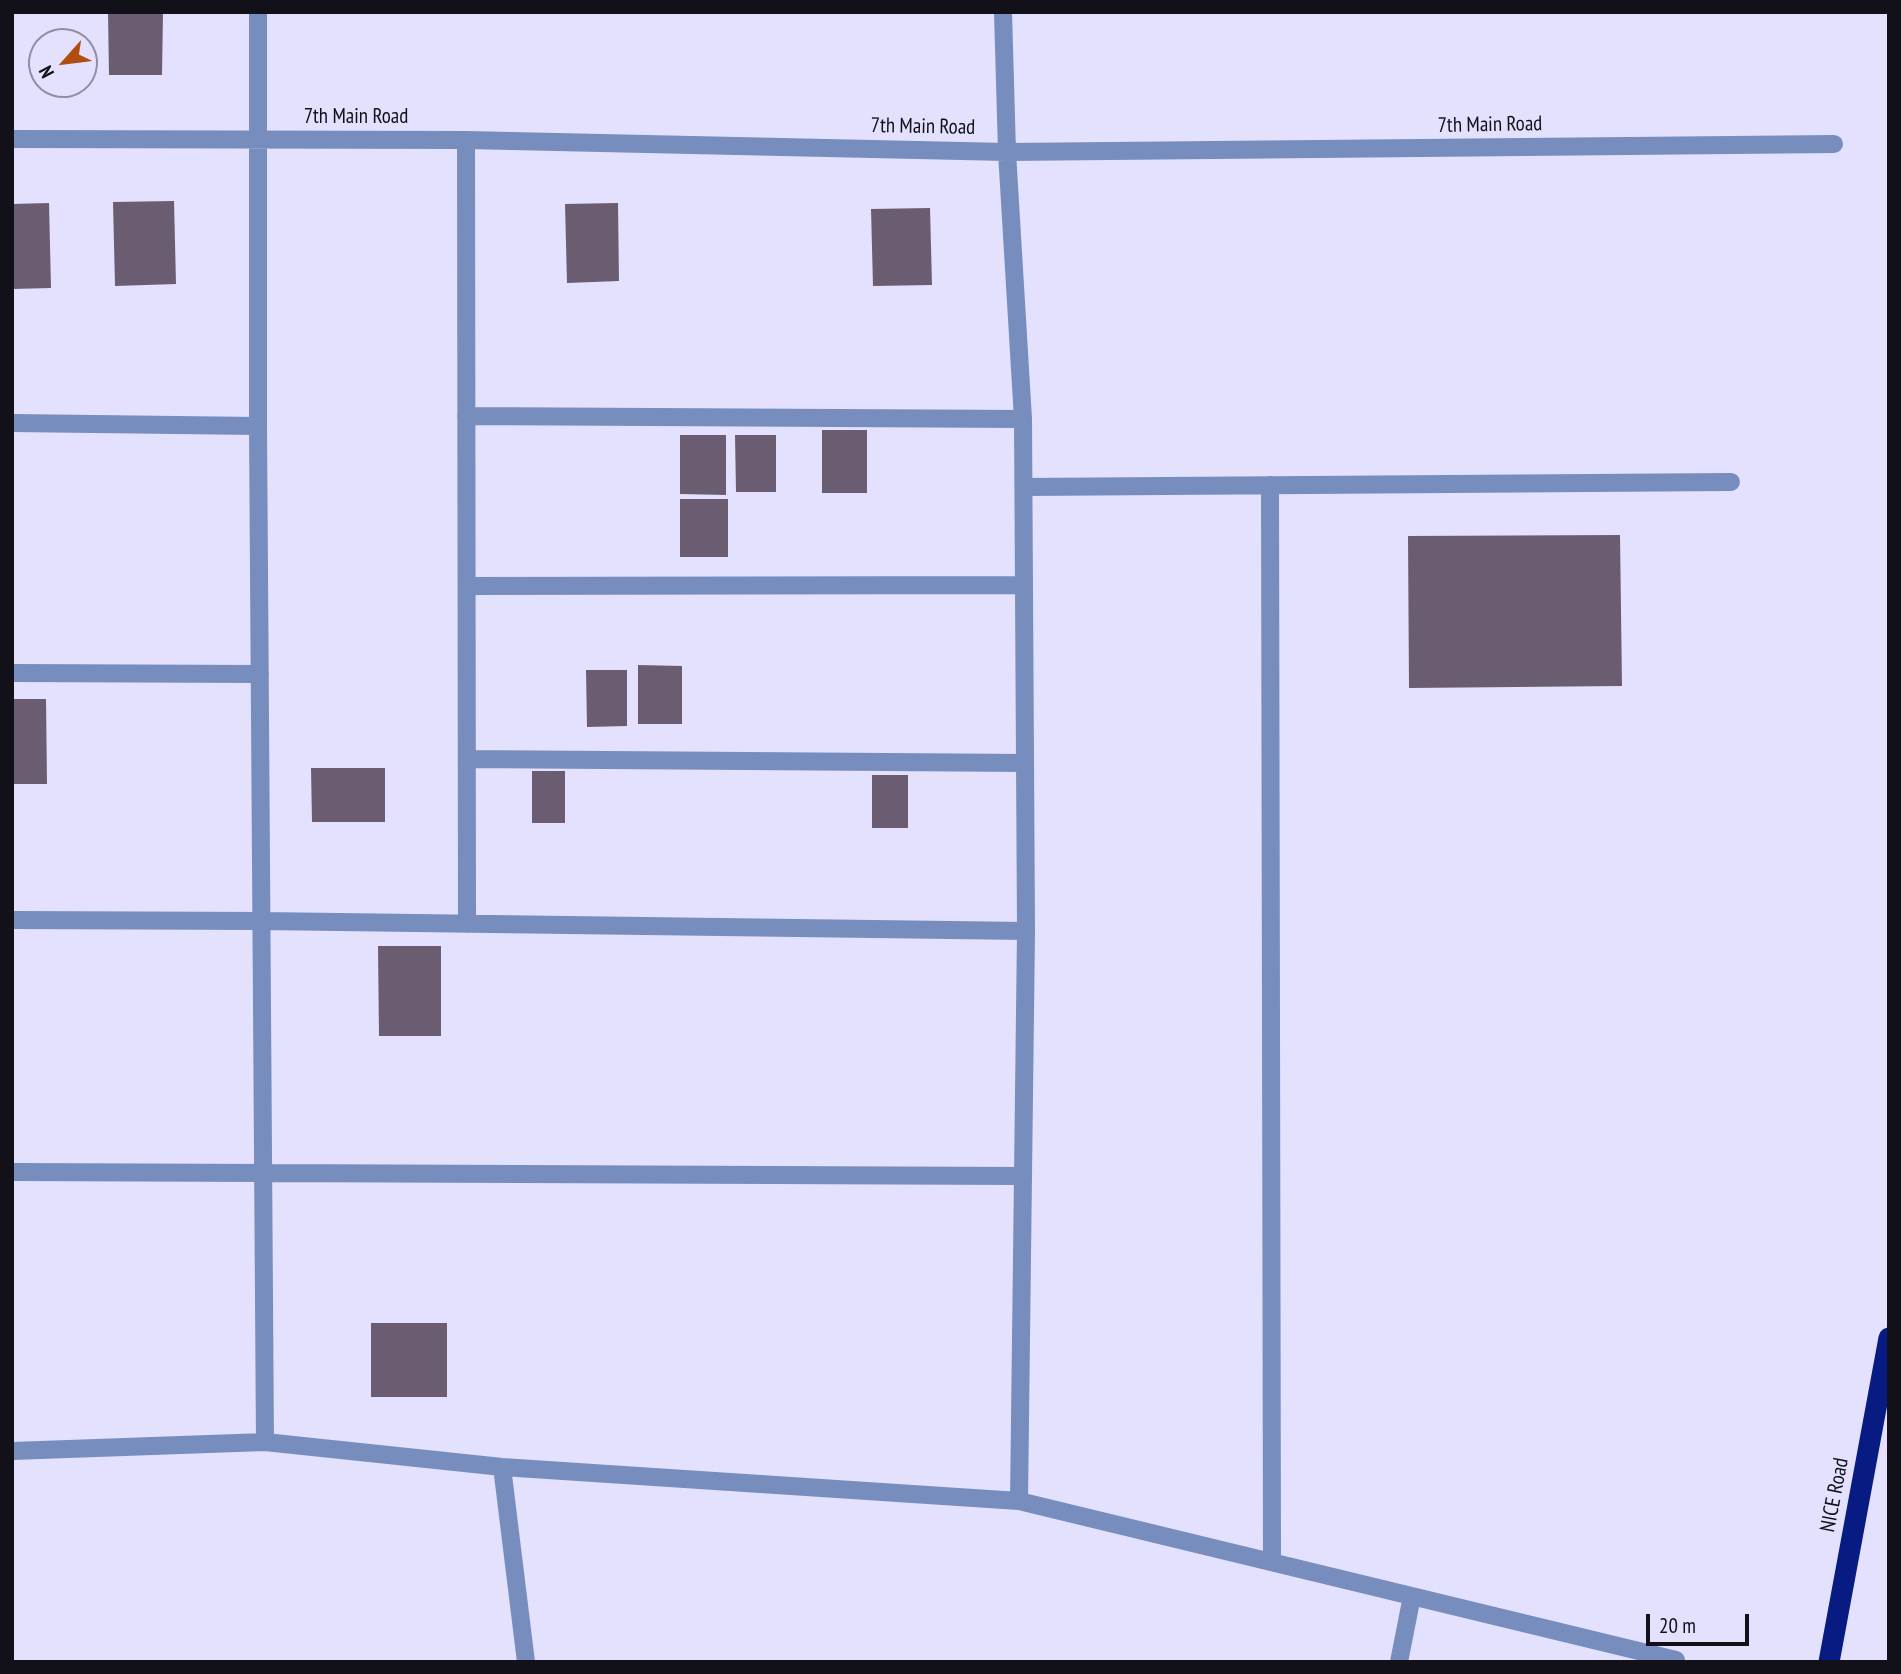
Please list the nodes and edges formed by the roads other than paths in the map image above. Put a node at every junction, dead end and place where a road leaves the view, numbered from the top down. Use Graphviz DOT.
graph roads {
  1 [pos="258,12"];
  2 [pos="1003,12"];
  3 [pos="12,139"];
  4 [pos="258,139"];
  5 [pos="466,140"];
  6 [pos="1833,144"];
  7 [pos="1007,152"];
  8 [pos="466,416"];
  9 [pos="1023,419"];
  10 [pos="12,423"];
  11 [pos="258,426"];
  12 [pos="1731,482"];
  13 [pos="1270,485"];
  14 [pos="1024,487"];
  15 [pos="467,586"];
  16 [pos="1024,586"];
  17 [pos="12,673"];
  18 [pos="260,674"];
  19 [pos="467,759"];
  20 [pos="1025,763"];
  21 [pos="12,920"];
  22 [pos="262,921"];
  23 [pos="467,924"];
  24 [pos="1026,931"];
  25 [pos="12,1172"];
  26 [pos="263,1173"];
  27 [pos="1023,1176"];
  28 [pos="1889,1338"];
  29 [pos="265,1442"];
  30 [pos="12,1451"];
  31 [pos="502,1467"];
  32 [pos="1019,1501"];
  33 [pos="1272,1562"];
  34 [pos="1412,1596"];
  35 [pos="526,1662"];
  36 [pos="1399,1662"];
  37 [pos="1676,1662"];
  38 [pos="1829,1662"];
  1 -- 4 [label="street"];
  2 -- 7 [label="street"];
  3 -- 4 [label="street, 7th Main Road"];
  4 -- 5 [label="street, 7th Main Road"];
  4 -- 11 [label="street"];
  5 -- 7 [label="street, 7th Main Road"];
  5 -- 8 [label="street"];
  6 -- 7 [label="street, 7th Main Road"];
  7 -- 9 [label="street"];
  8 -- 9 [label="street"];
  8 -- 15 [label="street"];
  9 -- 14 [label="street"];
  10 -- 11 [label="street"];
  11 -- 18 [label="street"];
  12 -- 13 [label="street"];
  13 -- 14 [label="street"];
  13 -- 33 [label="street"];
  14 -- 16 [label="street"];
  15 -- 16 [label="street"];
  15 -- 19 [label="street"];
  16 -- 20 [label="street"];
  17 -- 18 [label="street"];
  18 -- 22 [label="street"];
  19 -- 20 [label="street"];
  19 -- 23 [label="street"];
  20 -- 24 [label="street"];
  21 -- 22 [label="street"];
  22 -- 23 [label="street"];
  22 -- 26 [label="street"];
  23 -- 24 [label="street"];
  24 -- 27 [label="street"];
  25 -- 26 [label="street"];
  26 -- 27 [label="street"];
  26 -- 29 [label="street"];
  27 -- 32 [label="street"];
  28 -- 38 [label="highway, NICE Road"];
  29 -- 30 [label="street"];
  29 -- 31 [label="street"];
  31 -- 32 [label="street"];
  31 -- 35 [label="street"];
  32 -- 33 [label="street"];
  33 -- 34 [label="street"];
  34 -- 36 [label="street"];
  34 -- 37 [label="street"];
}
